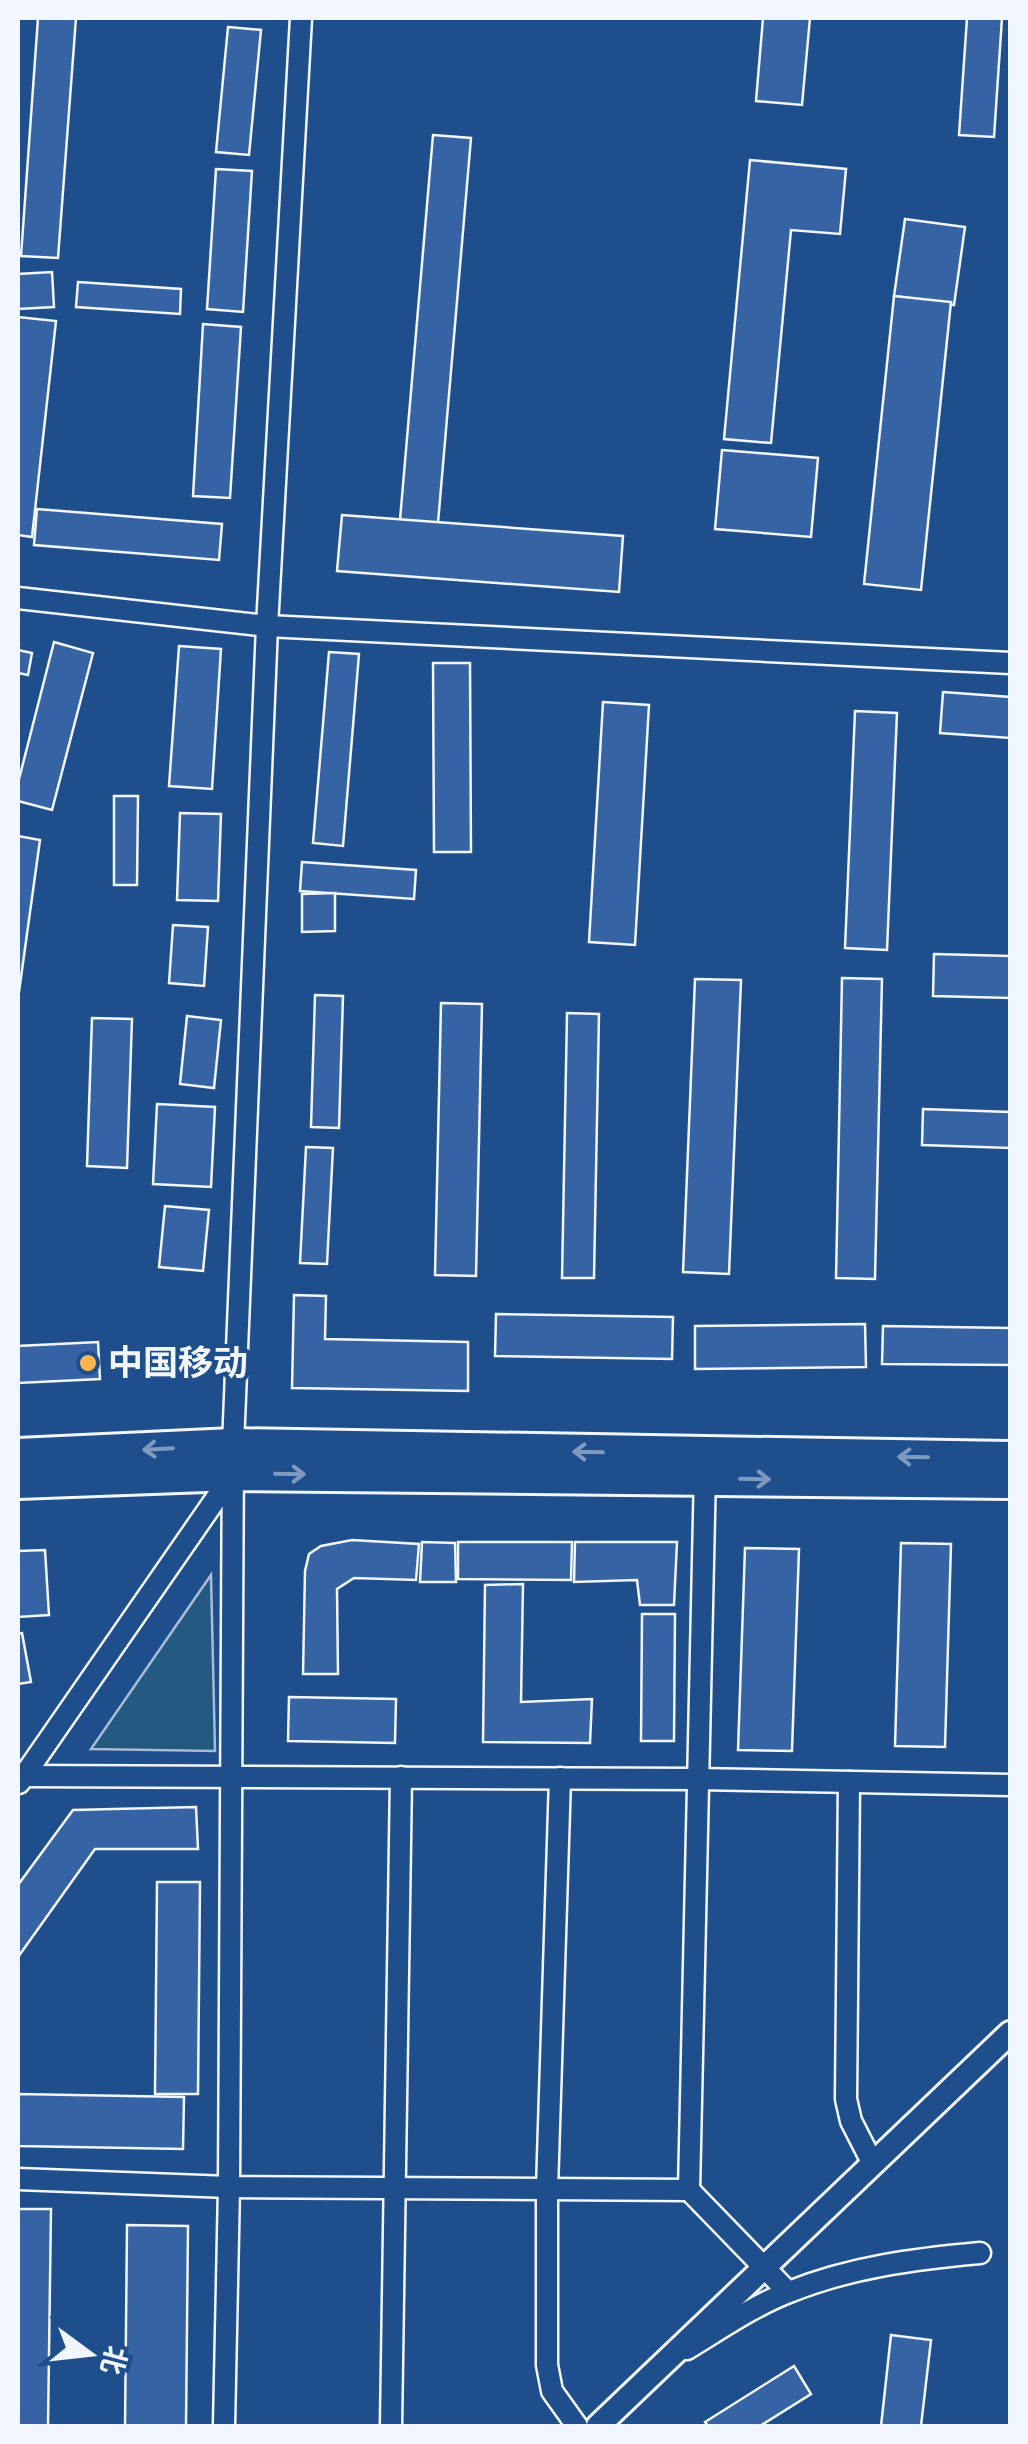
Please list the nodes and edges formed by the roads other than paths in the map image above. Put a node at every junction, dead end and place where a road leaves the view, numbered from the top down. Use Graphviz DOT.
graph roads {
  1 [pos="301,18"];
  2 [pos="18,598"];
  3 [pos="268,626"];
  4 [pos="1010,663"];
  5 [pos="18,1456"];
  6 [pos="1010,1458"];
  7 [pos="233,1460"];
  8 [pos="705,1466"];
  9 [pos="18,1482"];
  10 [pos="1010,1482"];
  11 [pos="232,1776"];
  12 [pos="401,1777"];
  13 [pos="560,1778"];
  14 [pos="20,1779"];
  15 [pos="698,1779"];
  16 [pos="850,1782"];
  17 [pos="1010,1786"];
  18 [pos="1010,2032"];
  19 [pos="873,2164"];
  20 [pos="18,2179"];
  21 [pos="229,2186"];
  22 [pos="396,2188"];
  23 [pos="547,2189"];
  24 [pos="689,2190"];
  25 [pos="980,2253"];
  26 [pos="764,2268"];
  27 [pos="788,2292"];
  28 [pos="669,2359"];
  29 [pos="224,2426"];
  30 [pos="391,2426"];
  31 [pos="577,2426"];
  32 [pos="598,2426"];
  1 -- 3 [label="street"];
  2 -- 3 [label="street"];
  3 -- 4 [label="street"];
  3 -- 7 [label="street"];
  7 -- 5 [label="highway, one-way"];
  6 -- 8 [label="highway, one-way"];
  7 -- 8 [label="highway"];
  7 -- 9 [label="highway"];
  7 -- 11 [label="street"];
  7 -- 14 [label="street"];
  8 -- 10 [label="highway, one-way"];
  8 -- 15 [label="street"];
  11 -- 12 [label="street"];
  11 -- 14 [label="street"];
  11 -- 21 [label="street"];
  12 -- 13 [label="street"];
  12 -- 22 [label="street"];
  13 -- 15 [label="street"];
  13 -- 23 [label="street"];
  15 -- 16 [label="street"];
  15 -- 24 [label="street"];
  16 -- 17 [label="street"];
  16 -- 19 [label="street"];
  18 -- 19 [label="street"];
  19 -- 26 [label="street"];
  20 -- 21 [label="street"];
  21 -- 22 [label="street"];
  21 -- 29 [label="street"];
  22 -- 23 [label="street"];
  22 -- 30 [label="street"];
  23 -- 24 [label="street"];
  23 -- 31 [label="street"];
  24 -- 26 [label="street"];
  25 -- 27 [label="street"];
  26 -- 27 [label="street"];
  26 -- 28 [label="street"];
  27 -- 28 [label="street"];
  28 -- 32 [label="street"];
}
